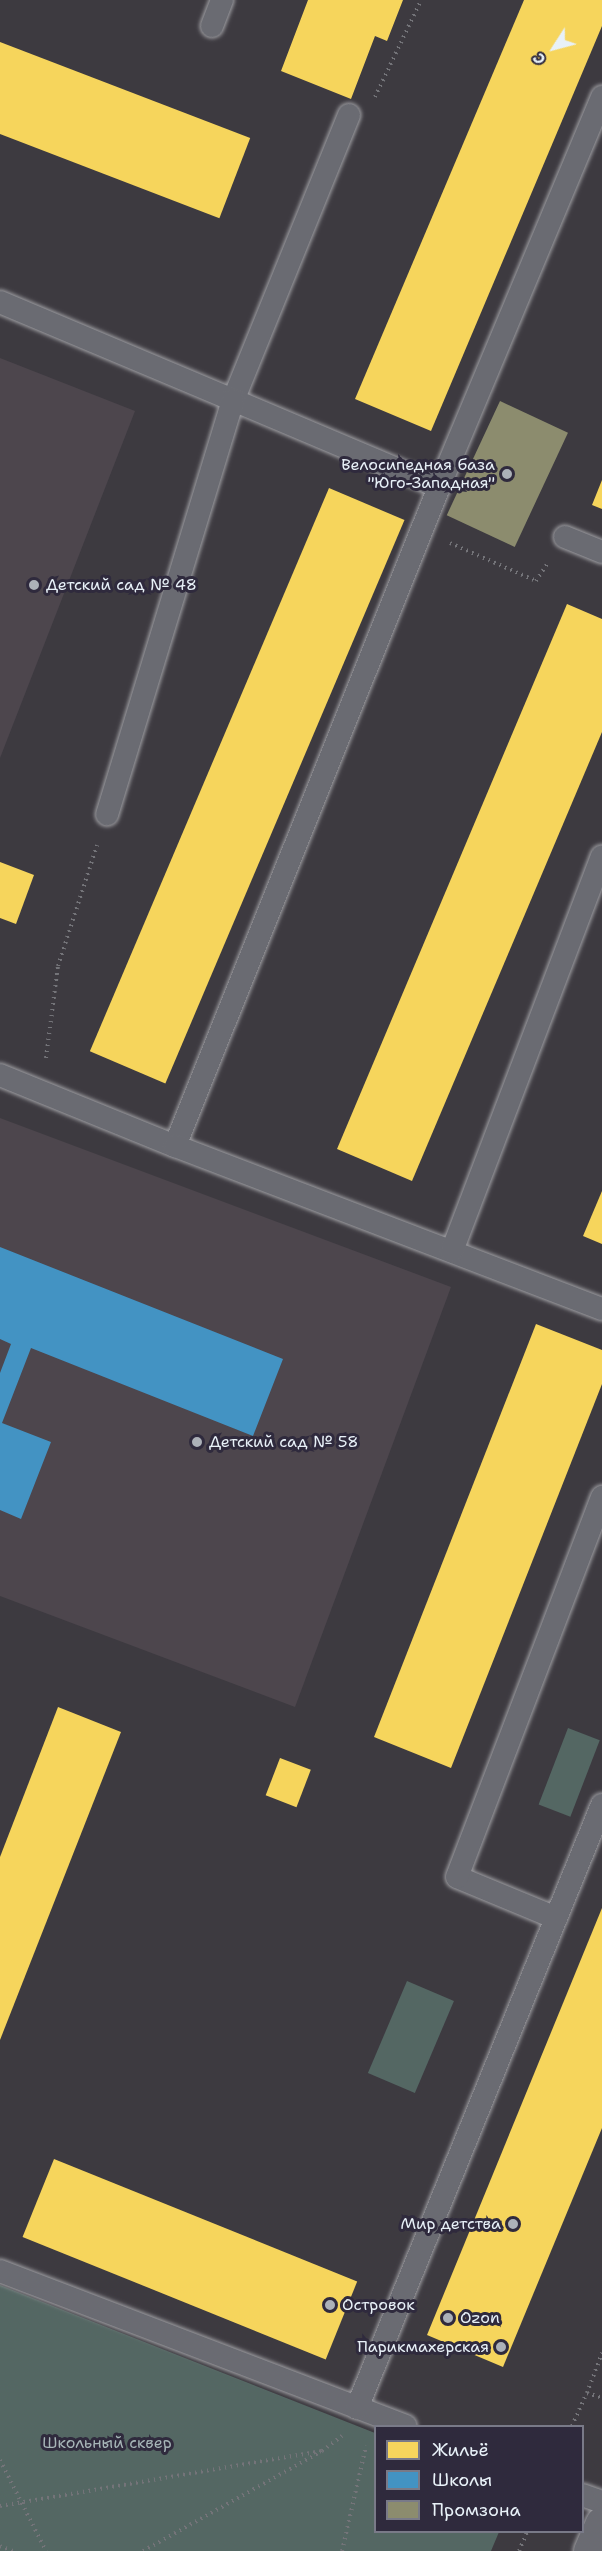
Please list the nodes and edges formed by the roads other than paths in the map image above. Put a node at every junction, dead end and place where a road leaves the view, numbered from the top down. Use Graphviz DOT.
graph roads {
  1 [pos="222,0"];
  2 [pos="212,26"];
  3 [pos="602,97"];
  4 [pos="349,115"];
  5 [pos="0,302"];
  6 [pos="233,400"];
  7 [pos="439,487"];
  8 [pos="565,537"];
  9 [pos="602,552"];
  10 [pos="107,814"];
  11 [pos="602,857"];
  12 [pos="0,1075"];
  13 [pos="175,1146"];
  14 [pos="452,1251"];
  15 [pos="602,1309"];
  16 [pos="602,1497"];
  17 [pos="602,1806"];
  18 [pos="556,1918"];
  19 [pos="0,2271"];
  20 [pos="365,2411"];
  21 [pos="400,2425"];
  22 [pos="584,2496"];
  23 [pos="602,2502"];
  24 [pos="602,2523"];
  25 [pos="590,2551"];
  1 -- 2 [label="lane"];
  3 -- 7 [label="lane"];
  4 -- 6 [label="lane"];
  5 -- 6 [label="lane"];
  6 -- 7 [label="lane"];
  6 -- 10 [label="lane"];
  7 -- 13 [label="lane"];
  8 -- 9 [label="lane"];
  11 -- 14 [label="lane"];
  12 -- 13 [label="lane"];
  13 -- 14 [label="lane"];
  14 -- 15 [label="lane"];
  16 -- 18 [label="lane"];
  17 -- 18 [label="lane"];
  18 -- 20 [label="lane"];
  19 -- 20 [label="lane"];
  20 -- 21 [label="lane"];
  22 -- 23 [label="lane"];
  24 -- 25 [label="street"];
}
